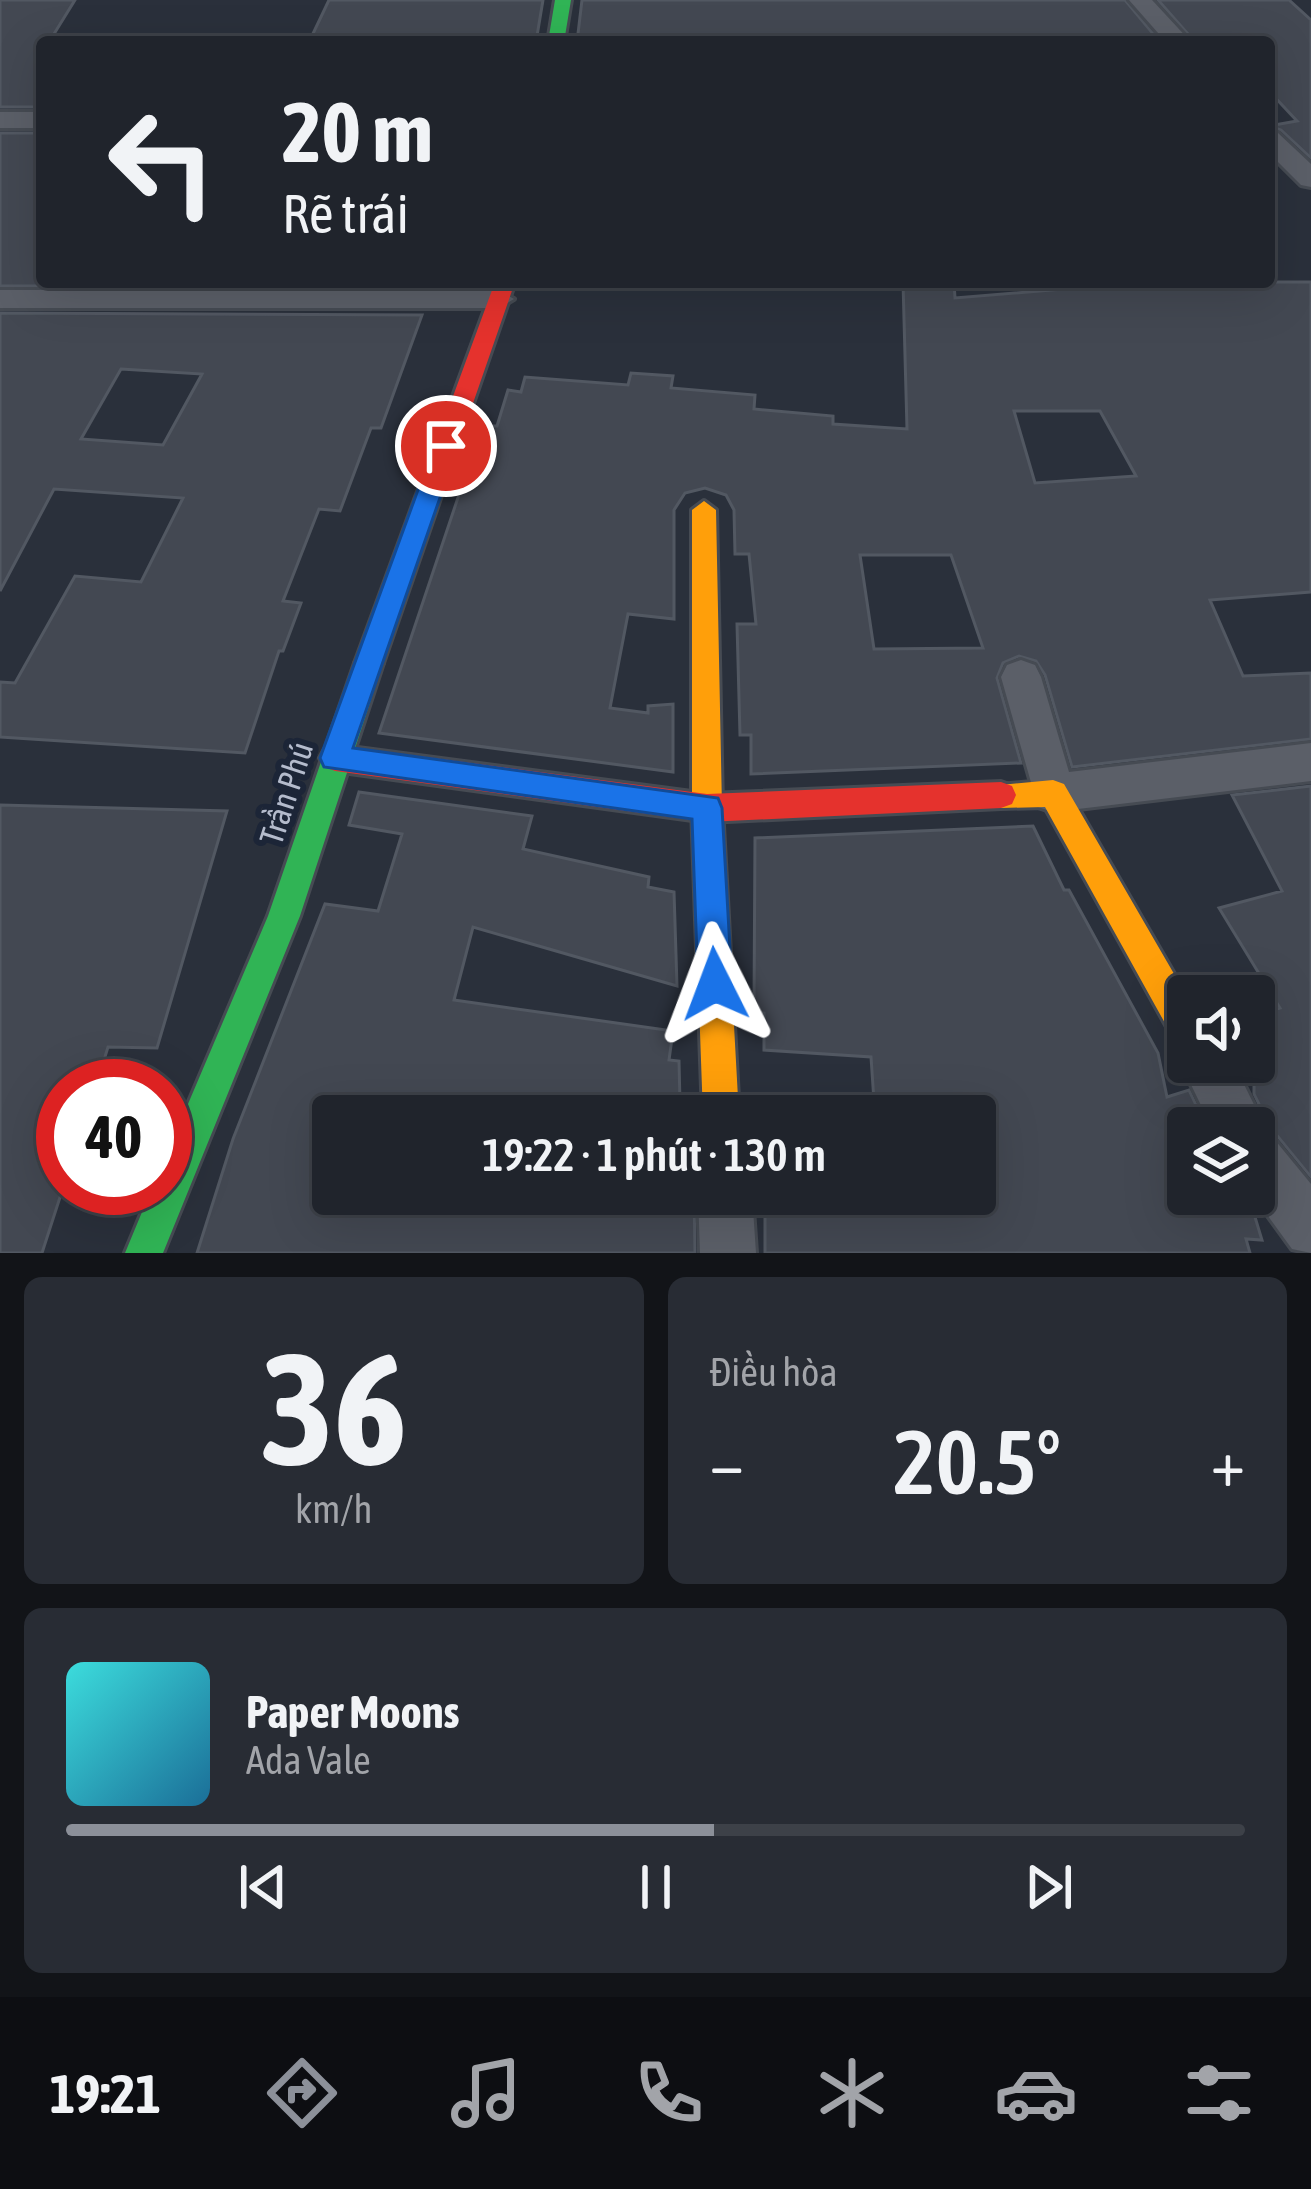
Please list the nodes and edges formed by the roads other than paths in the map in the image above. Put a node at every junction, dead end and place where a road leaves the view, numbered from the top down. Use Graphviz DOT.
graph roads {
  1 [pos="563,0"];
  2 [pos="1140,0"];
  3 [pos="557,36"];
  4 [pos="1173,36"];
  5 [pos="0,120"];
  6 [pos="36,120"];
  7 [pos="1275,144"];
  8 [pos="1311,178"];
  9 [pos="502,290"];
  10 [pos="0,298"];
  11 [pos="704,510"];
  12 [pos="1021,677"];
  13 [pos="335,758"];
  14 [pos="1311,762"];
  15 [pos="1053,793"];
  16 [pos="707,808"];
  17 [pos="1167,994"];
  18 [pos="720,1095"];
  19 [pos="1275,1180"];
  20 [pos="726,1215"];
  21 [pos="1311,1230"];
  22 [pos="144,1253"];
  23 [pos="728,1253"];
  1 -- 3 [label="street"];
  2 -- 4 [label="street"];
  5 -- 6 [label="street"];
  7 -- 8 [label="street"];
  9 -- 10 [label="street"];
  9 -- 13 [label="street, Trần Phú"];
  11 -- 16 [label="street"];
  12 -- 15 [label="street"];
  13 -- 16 [label="street"];
  13 -- 22 [label="street, Trần Phú"];
  14 -- 15 [label="street"];
  15 -- 16 [label="street"];
  15 -- 17 [label="street"];
  16 -- 18 [label="street"];
  19 -- 21 [label="street"];
  20 -- 23 [label="street"];
}
